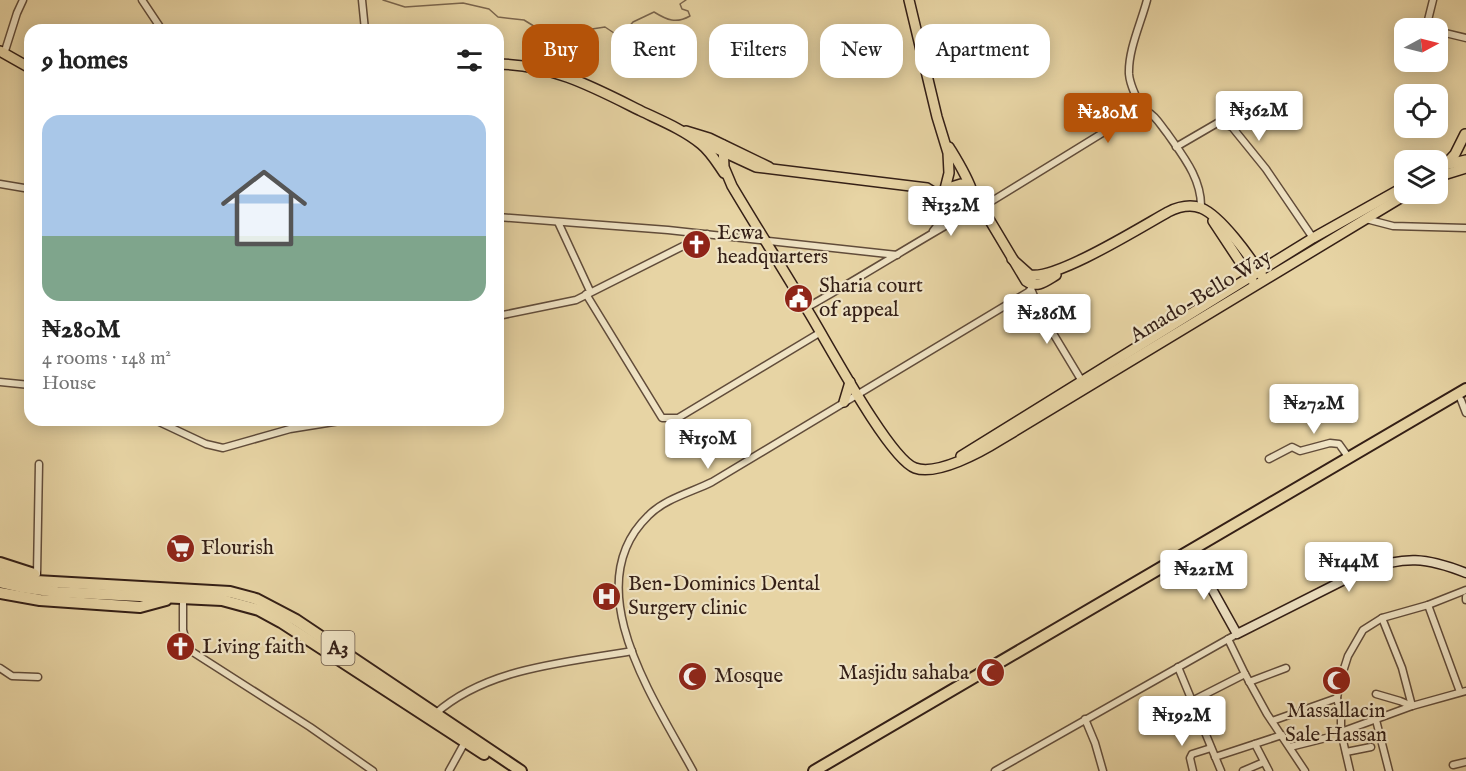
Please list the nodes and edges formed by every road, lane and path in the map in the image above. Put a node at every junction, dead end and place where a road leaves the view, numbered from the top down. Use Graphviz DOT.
graph roads {
  1 [pos="23,0"];
  2 [pos="142,0"];
  3 [pos="362,0"];
  4 [pos="909,0"];
  5 [pos="1147,0"];
  6 [pos="1433,0"];
  7 [pos="1428,18"];
  8 [pos="158,24"];
  9 [pos="364,24"];
  10 [pos="1448,34"];
  11 [pos="1466,38"];
  12 [pos="2,53"];
  13 [pos="504,64"];
  14 [pos="24,65"];
  15 [pos="1143,110"];
  16 [pos="678,129"];
  17 [pos="1465,133"];
  18 [pos="690,136"];
  19 [pos="945,140"];
  20 [pos="1176,147"];
  21 [pos="723,149"];
  22 [pos="1448,160"];
  23 [pos="1463,165"];
  24 [pos="1448,166"];
  25 [pos="1448,172"];
  26 [pos="0,184"];
  27 [pos="913,185"];
  28 [pos="732,186"];
  29 [pos="949,187"];
  30 [pos="24,188"];
  31 [pos="973,193"];
  32 [pos="1394,193"];
  33 [pos="1394,201"];
  34 [pos="943,206"];
  35 [pos="981,207"];
  36 [pos="1204,210"];
  37 [pos="965,216"];
  38 [pos="504,218"];
  39 [pos="1365,218"];
  40 [pos="558,222"];
  41 [pos="993,227"];
  42 [pos="1466,228"];
  43 [pos="708,234"];
  44 [pos="930,234"];
  45 [pos="1313,238"];
  46 [pos="765,241"];
  47 [pos="897,255"];
  48 [pos="1284,256"];
  49 [pos="1242,257"];
  50 [pos="1262,275"];
  51 [pos="1252,281"];
  52 [pos="1032,283"];
  53 [pos="1230,289"];
  54 [pos="588,292"];
  55 [pos="806,308"];
  56 [pos="504,315"];
  57 [pos="821,332"];
  58 [pos="0,382"];
  59 [pos="850,382"];
  60 [pos="24,384"];
  61 [pos="1084,384"];
  62 [pos="1466,389"];
  63 [pos="857,394"];
  64 [pos="1463,398"];
  65 [pos="844,402"];
  66 [pos="1466,412"];
  67 [pos="168,426"];
  68 [pos="309,426"];
  69 [pos="1349,458"];
  70 [pos="1269,459"];
  71 [pos="39,464"];
  72 [pos="1193,555"];
  73 [pos="0,563"];
  74 [pos="0,573"];
  75 [pos="1466,573"];
  76 [pos="37,574"];
  77 [pos="0,582"];
  78 [pos="153,587"];
  79 [pos="1466,590"];
  80 [pos="131,592"];
  81 [pos="0,593"];
  82 [pos="179,597"];
  83 [pos="1428,605"];
  84 [pos="1382,618"];
  85 [pos="1237,634"];
  86 [pos="1228,639"];
  87 [pos="632,651"];
  88 [pos="1178,667"];
  89 [pos="0,668"];
  90 [pos="1286,668"];
  91 [pos="1245,674"];
  92 [pos="38,677"];
  93 [pos="1249,682"];
  94 [pos="1463,692"];
  95 [pos="1376,694"];
  96 [pos="1337,698"];
  97 [pos="1192,700"];
  98 [pos="1412,706"];
  99 [pos="433,716"];
  100 [pos="1085,719"];
  101 [pos="1376,720"];
  102 [pos="1272,721"];
  103 [pos="1341,732"];
  104 [pos="1282,735"];
  105 [pos="1326,738"];
  106 [pos="465,742"];
  107 [pos="1255,744"];
  108 [pos="1290,747"];
  109 [pos="1371,747"];
  110 [pos="1211,748"];
  111 [pos="1346,752"];
  112 [pos="1215,757"];
  113 [pos="1264,762"];
  114 [pos="1466,762"];
  115 [pos="1453,765"];
  116 [pos="373,771"];
  117 [pos="449,771"];
  118 [pos="509,771"];
  119 [pos="521,771"];
  120 [pos="693,771"];
  121 [pos="814,771"];
  122 [pos="827,771"];
  123 [pos="995,771"];
  124 [pos="1103,771"];
  125 [pos="1193,771"];
  126 [pos="1221,771"];
  127 [pos="1243,771"];
  128 [pos="1269,771"];
  129 [pos="1305,771"];
  130 [pos="1350,771"];
  131 [pos="1389,771"];
  1 -- 12 [label="street"];
  2 -- 8 [label="street"];
  3 -- 9 [label="street"];
  4 -- 19 [label="main road"];
  5 -- 15 [label="street"];
  6 -- 7 [label="street"];
  10 -- 11 [label="street"];
  12 -- 14 [label="main road"];
  13 -- 16 [label="main road"];
  15 -- 20 [label="street"];
  15 -- 35 [label="street"];
  16 -- 18 [label="main road"];
  16 -- 21 [label="main road"];
  17 -- 22 [label="main road"];
  17 -- 23 [label="street"];
  18 -- 21 [label="main road"];
  18 -- 28 [label="main road"];
  19 -- 29 [label="main road"];
  19 -- 31 [label="main road"];
  20 -- 36 [label="street"];
  20 -- 45 [label="street"];
  21 -- 27 [label="main road"];
  21 -- 28 [label="main road"];
  23 -- 24 [label="main road"];
  23 -- 25 [label="main road"];
  26 -- 30 [label="street"];
  27 -- 29 [label="main road"];
  27 -- 34 [label="main road"];
  28 -- 46 [label="main road, Amado-Bello Way"];
  29 -- 31 [label="main road"];
  29 -- 34 [label="main road"];
  31 -- 35 [label="main road"];
  31 -- 37 [label="main road"];
  32 -- 45 [label="main road, Amado-Bello Way"];
  33 -- 39 [label="main road, Amado-Bello Way"];
  34 -- 37 [label="main road"];
  34 -- 44 [label="street"];
  35 -- 37 [label="street"];
  35 -- 41 [label="main road"];
  36 -- 49 [label="main road"];
  36 -- 52 [label="main road"];
  37 -- 41 [label="main road"];
  37 -- 44 [label="street"];
  38 -- 40 [label="street"];
  39 -- 42 [label="street"];
  39 -- 50 [label="main road, Amado-Bello Way"];
  40 -- 43 [label="street"];
  40 -- 54 [label="street"];
  41 -- 52 [label="main road"];
  43 -- 46 [label="street"];
  43 -- 54 [label="street"];
  44 -- 47 [label="street"];
  45 -- 48 [label="main road, Amado-Bello Way"];
  46 -- 47 [label="street"];
  46 -- 55 [label="main road, Amado-Bello Way"];
  47 -- 55 [label="street"];
  48 -- 49 [label="main road"];
  48 -- 50 [label="main road, Amado-Bello Way"];
  49 -- 50 [label="main road"];
  49 -- 51 [label="main road"];
  49 -- 53 [label="main road"];
  50 -- 51 [label="main road, Amado-Bello Way"];
  51 -- 53 [label="main road, Amado-Bello Way"];
  51 -- 61 [label="main road, Amado-Bello Way"];
  52 -- 61 [label="street"];
  52 -- 63 [label="street"];
  53 -- 61 [label="main road, Amado-Bello Way"];
  54 -- 56 [label="street"];
  54 -- 57 [label="street"];
  55 -- 57 [label="main road, Amado-Bello Way"];
  57 -- 59 [label="main road, Amado-Bello Way"];
  58 -- 60 [label="street"];
  59 -- 63 [label="main road, Amado-Bello Way"];
  59 -- 65 [label="main road"];
  61 -- 63 [label="main road, Amado-Bello Way"];
  62 -- 69 [label="highway"];
  63 -- 65 [label="street"];
  64 -- 66 [label="street"];
  64 -- 72 [label="highway"];
  65 -- 87 [label="street"];
  67 -- 68 [label="street"];
  69 -- 70 [label="street"];
  69 -- 121 [label="highway"];
  71 -- 76 [label="street"];
  72 -- 85 [label="street"];
  72 -- 122 [label="highway"];
  73 -- 76 [label="highway"];
  74 -- 80 [label="highway, A3"];
  75 -- 85 [label="street"];
  76 -- 78 [label="highway"];
  77 -- 80 [label="highway, A3"];
  78 -- 80 [label="highway, A3"];
  78 -- 99 [label="highway, A3"];
  79 -- 83 [label="street"];
  80 -- 82 [label="highway, A3"];
  81 -- 82 [label="highway"];
  82 -- 99 [label="highway, A3"];
  82 -- 116 [label="street"];
  83 -- 84 [label="street"];
  83 -- 94 [label="street"];
  84 -- 96 [label="street"];
  84 -- 98 [label="street"];
  85 -- 86 [label="street"];
  86 -- 88 [label="street"];
  86 -- 91 [label="street"];
  87 -- 99 [label="street"];
  87 -- 120 [label="street"];
  88 -- 97 [label="street"];
  88 -- 100 [label="street"];
  89 -- 92 [label="street"];
  90 -- 93 [label="street"];
  91 -- 93 [label="street"];
  91 -- 97 [label="street"];
  93 -- 102 [label="street"];
  94 -- 98 [label="street"];
  95 -- 98 [label="street"];
  96 -- 102 [label="street"];
  96 -- 103 [label="street"];
  97 -- 110 [label="street"];
  98 -- 101 [label="street"];
  99 -- 106 [label="highway, A3"];
  99 -- 119 [label="highway, A3"];
  100 -- 123 [label="street"];
  100 -- 124 [label="street"];
  101 -- 103 [label="street"];
  101 -- 131 [label="street"];
  102 -- 104 [label="street"];
  103 -- 111 [label="street"];
  104 -- 107 [label="street"];
  104 -- 108 [label="street"];
  105 -- 108 [label="street"];
  106 -- 117 [label="street"];
  106 -- 118 [label="highway, A3"];
  107 -- 112 [label="street"];
  107 -- 113 [label="street"];
  108 -- 129 [label="street"];
  109 -- 111 [label="street"];
  110 -- 112 [label="street"];
  110 -- 125 [label="street"];
  111 -- 130 [label="street"];
  112 -- 126 [label="street"];
  113 -- 127 [label="street"];
  113 -- 128 [label="street"];
  114 -- 115 [label="street"];
}
